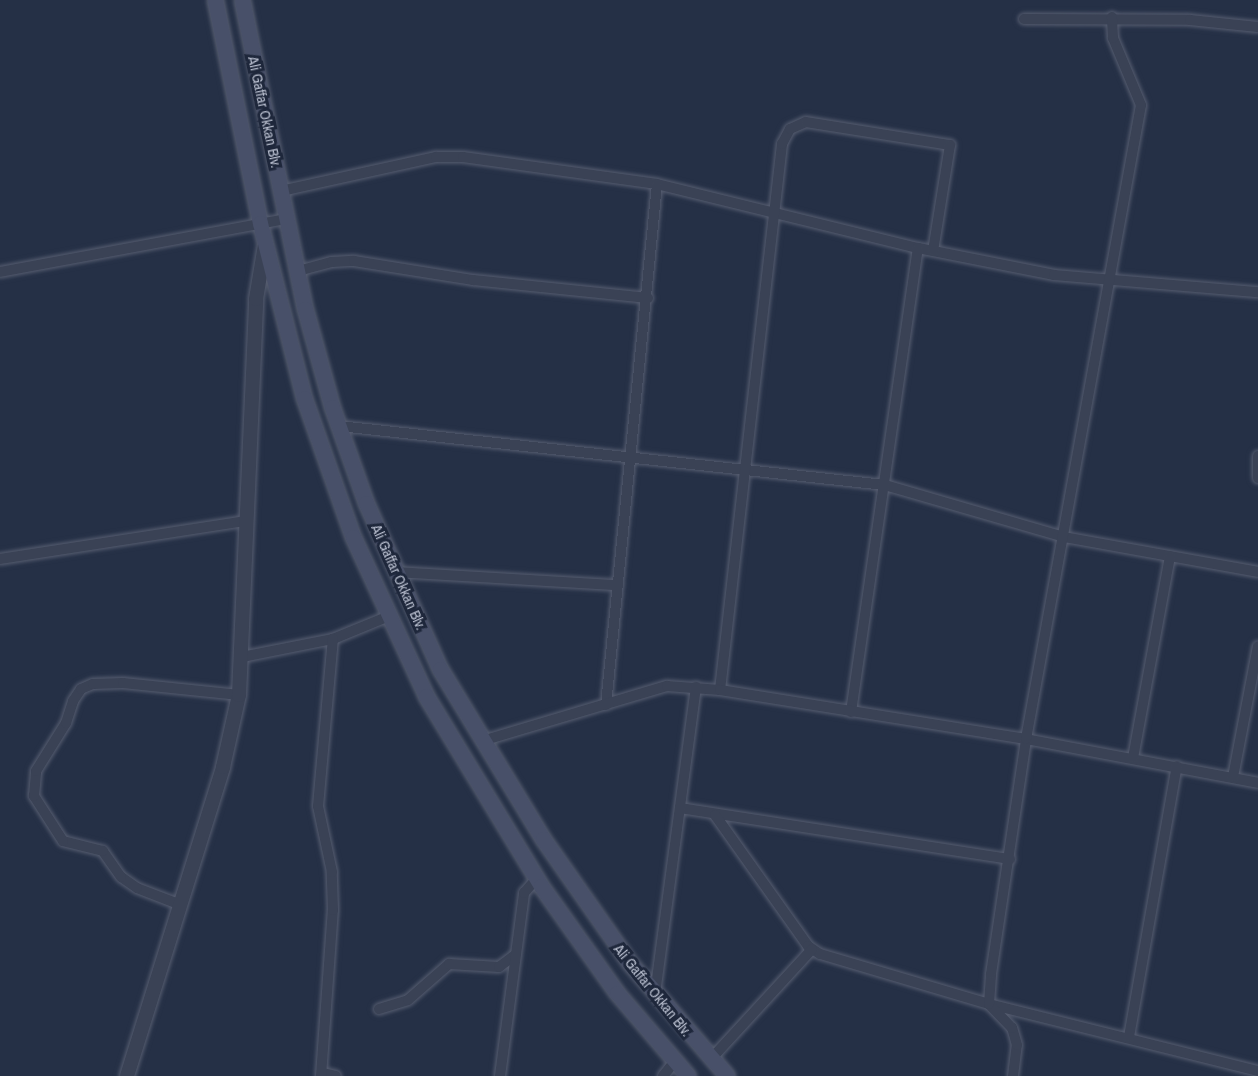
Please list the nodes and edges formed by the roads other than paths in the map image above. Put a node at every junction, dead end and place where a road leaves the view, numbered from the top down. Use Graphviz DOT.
graph roads {
  1 [pos="215,0"];
  2 [pos="242,0"];
  3 [pos="1112,17"];
  4 [pos="1024,19"];
  5 [pos="1258,27"];
  6 [pos="657,184"];
  7 [pos="281,191"];
  8 [pos="774,213"];
  9 [pos="287,219"];
  10 [pos="260,223"];
  11 [pos="265,245"];
  12 [pos="918,248"];
  13 [pos="933,251"];
  14 [pos="298,271"];
  15 [pos="0,272"];
  16 [pos="1111,278"];
  17 [pos="1258,292"];
  18 [pos="648,298"];
  19 [pos="339,426"];
  20 [pos="1258,456"];
  21 [pos="628,459"];
  22 [pos="748,470"];
  23 [pos="1258,478"];
  24 [pos="885,485"];
  25 [pos="246,521"];
  26 [pos="1064,537"];
  27 [pos="1170,556"];
  28 [pos="0,559"];
  29 [pos="396,572"];
  30 [pos="1258,572"];
  31 [pos="617,585"];
  32 [pos="389,616"];
  33 [pos="333,639"];
  34 [pos="1258,646"];
  35 [pos="243,657"];
  36 [pos="696,687"];
  37 [pos="720,690"];
  38 [pos="239,695"];
  39 [pos="606,705"];
  40 [pos="851,712"];
  41 [pos="1026,738"];
  42 [pos="482,741"];
  43 [pos="1133,758"];
  44 [pos="1177,766"];
  45 [pos="1233,777"];
  46 [pos="1258,783"];
  47 [pos="680,808"];
  48 [pos="715,814"];
  49 [pos="1010,859"];
  50 [pos="537,878"];
  51 [pos="181,905"];
  52 [pos="812,949"];
  53 [pos="515,955"];
  54 [pos="655,994"];
  55 [pos="989,1004"];
  56 [pos="379,1009"];
  57 [pos="1129,1037"];
  58 [pos="711,1059"];
  59 [pos="675,1061"];
  60 [pos="1258,1071"];
  61 [pos="322,1074"];
  62 [pos="127,1076"];
  63 [pos="336,1076"];
  64 [pos="500,1076"];
  65 [pos="663,1076"];
  66 [pos="688,1076"];
  67 [pos="727,1076"];
  68 [pos="1013,1076"];
  1 -- 10 [label="main road, Ali Gaffar Okkan Blv."];
  2 -- 7 [label="main road, Ali Gaffar Okkan Blv."];
  3 -- 4 [label="street"];
  3 -- 5 [label="street"];
  3 -- 16 [label="street"];
  6 -- 7 [label="street"];
  6 -- 8 [label="street"];
  6 -- 18 [label="street"];
  7 -- 9 [label="main road, Ali Gaffar Okkan Blv."];
  8 -- 12 [label="street"];
  8 -- 13 [label="street"];
  8 -- 22 [label="street"];
  9 -- 10 [label="street"];
  9 -- 14 [label="main road, Ali Gaffar Okkan Blv."];
  10 -- 11 [label="main road, Ali Gaffar Okkan Blv."];
  10 -- 15 [label="street"];
  11 -- 25 [label="street"];
  11 -- 32 [label="main road, Ali Gaffar Okkan Blv."];
  12 -- 13 [label="street"];
  12 -- 24 [label="street"];
  13 -- 16 [label="street"];
  14 -- 18 [label="street"];
  14 -- 19 [label="main road, Ali Gaffar Okkan Blv."];
  16 -- 17 [label="street"];
  16 -- 26 [label="street"];
  18 -- 21 [label="street"];
  19 -- 21 [label="street"];
  19 -- 29 [label="main road, Ali Gaffar Okkan Blv."];
  20 -- 23 [label="street"];
  21 -- 22 [label="street"];
  21 -- 31 [label="street"];
  22 -- 24 [label="street"];
  22 -- 37 [label="street"];
  24 -- 26 [label="street"];
  24 -- 40 [label="street"];
  25 -- 28 [label="street"];
  25 -- 35 [label="street"];
  26 -- 27 [label="street"];
  26 -- 41 [label="street"];
  27 -- 30 [label="street"];
  27 -- 43 [label="street"];
  29 -- 31 [label="street"];
  29 -- 42 [label="main road, Ali Gaffar Okkan Blv."];
  31 -- 39 [label="street"];
  32 -- 33 [label="street"];
  32 -- 50 [label="main road, Ali Gaffar Okkan Blv."];
  33 -- 35 [label="street"];
  33 -- 61 [label="street"];
  34 -- 45 [label="street"];
  35 -- 38 [label="street"];
  36 -- 37 [label="street"];
  36 -- 39 [label="street"];
  36 -- 47 [label="street"];
  37 -- 40 [label="street"];
  38 -- 51 [label="street"];
  38 -- 51 [label="street"];
  39 -- 42 [label="street"];
  40 -- 41 [label="street"];
  41 -- 43 [label="street"];
  41 -- 49 [label="street"];
  42 -- 54 [label="main road, Ali Gaffar Okkan Blv."];
  43 -- 44 [label="street"];
  44 -- 45 [label="street"];
  44 -- 57 [label="street"];
  45 -- 46 [label="street"];
  47 -- 48 [label="street"];
  47 -- 54 [label="street"];
  48 -- 49 [label="street"];
  48 -- 52 [label="street"];
  49 -- 55 [label="street"];
  50 -- 53 [label="street"];
  50 -- 59 [label="main road, Ali Gaffar Okkan Blv."];
  51 -- 62 [label="street"];
  52 -- 55 [label="street"];
  52 -- 58 [label="street"];
  53 -- 56 [label="street"];
  53 -- 64 [label="street"];
  54 -- 58 [label="main road, Ali Gaffar Okkan Blv."];
  55 -- 57 [label="street"];
  55 -- 68 [label="street"];
  57 -- 60 [label="street"];
  58 -- 67 [label="main road, Ali Gaffar Okkan Blv."];
  59 -- 65 [label="street"];
  59 -- 66 [label="main road, Ali Gaffar Okkan Blv."];
  61 -- 63 [label="street"];
}
